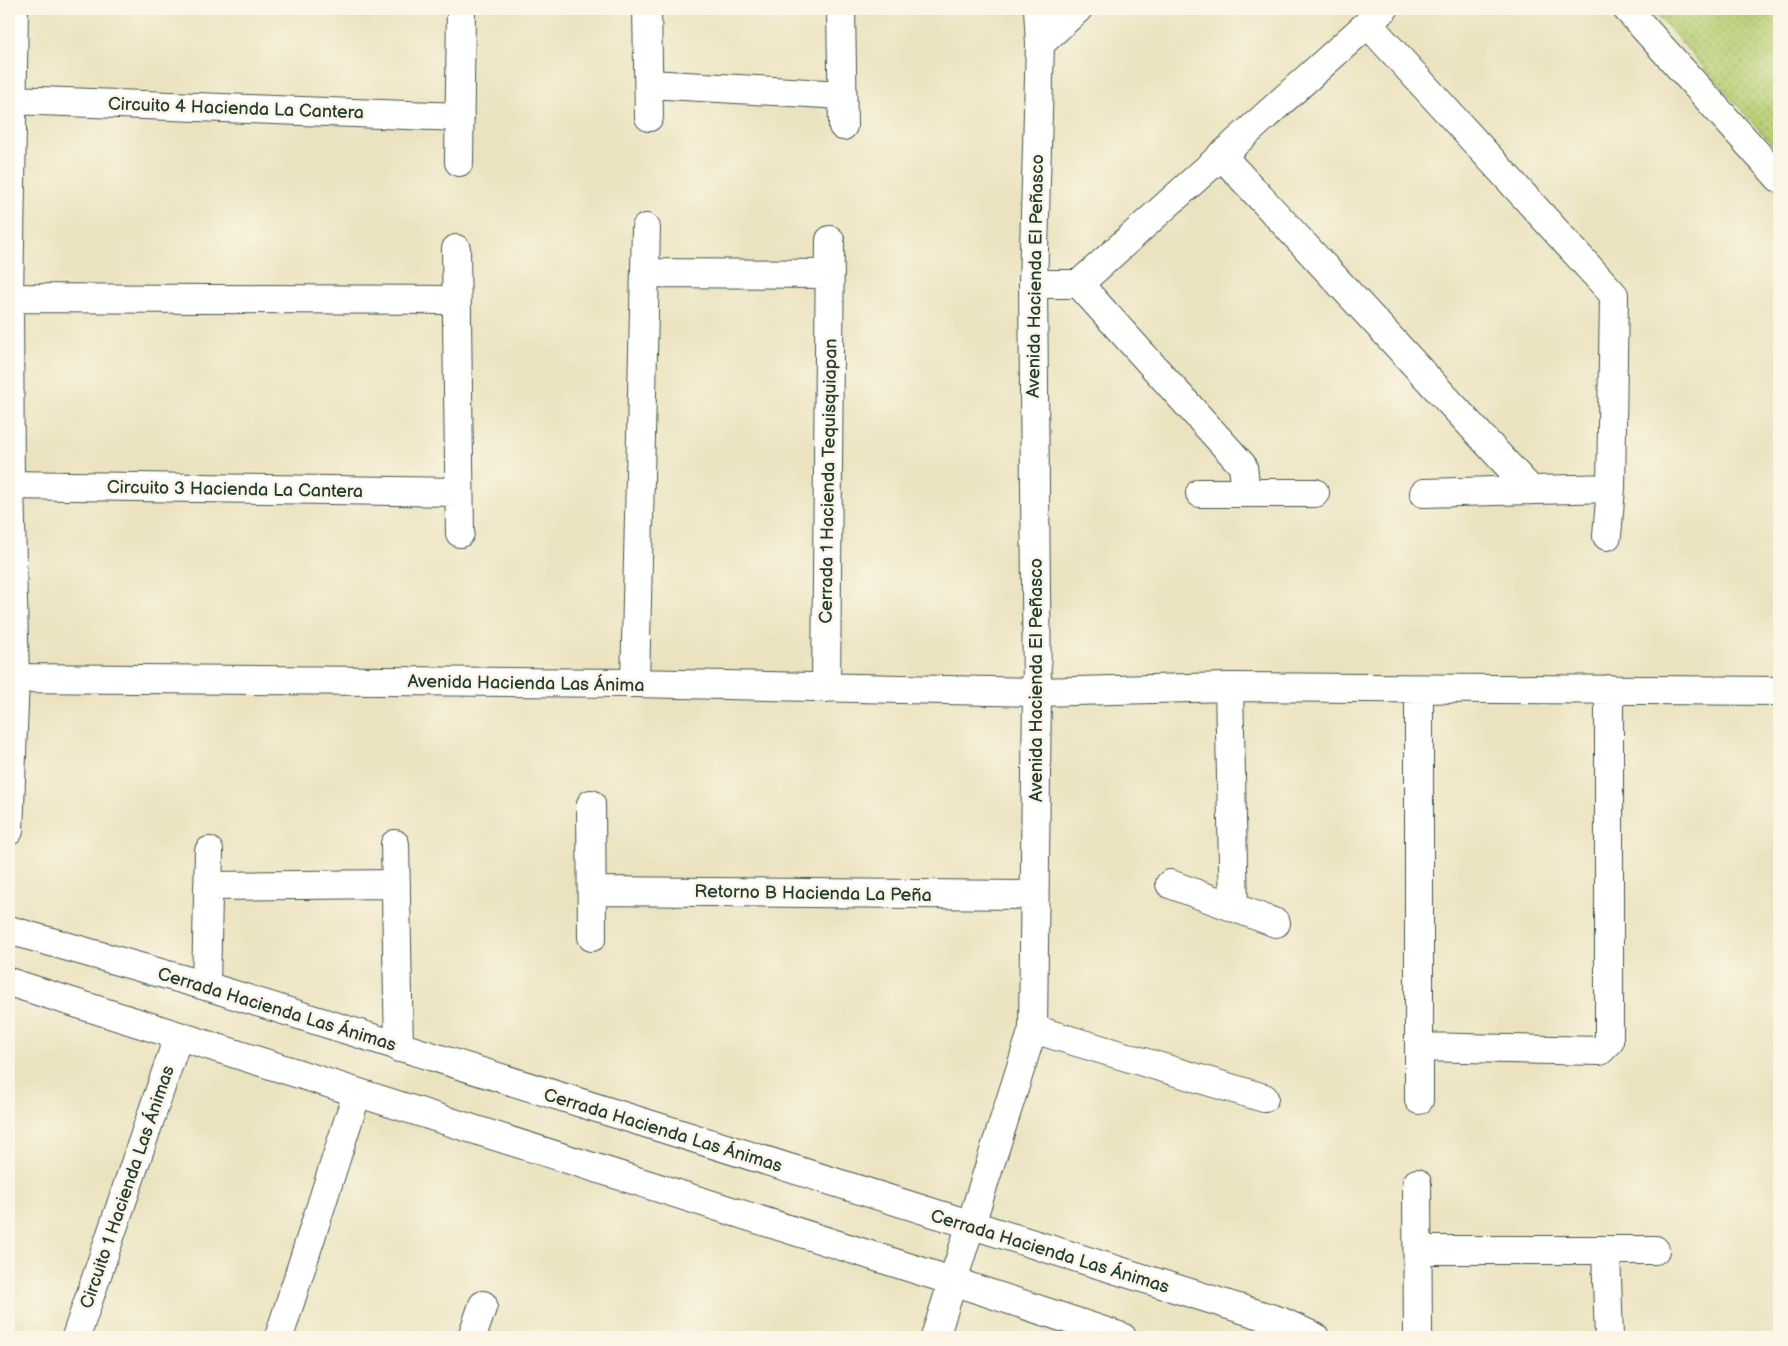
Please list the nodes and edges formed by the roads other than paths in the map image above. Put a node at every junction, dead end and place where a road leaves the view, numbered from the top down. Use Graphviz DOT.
graph roads {
  1 [pos="14,9"];
  2 [pos="461,9"];
  3 [pos="647,9"];
  4 [pos="841,9"];
  5 [pos="1038,9"];
  6 [pos="1078,9"];
  7 [pos="1627,9"];
  8 [pos="1376,16"];
  9 [pos="1040,44"];
  10 [pos="649,84"];
  11 [pos="842,95"];
  12 [pos="13,100"];
  13 [pos="460,117"];
  14 [pos="649,117"];
  15 [pos="843,126"];
  16 [pos="1221,155"];
  17 [pos="459,162"];
  18 [pos="1779,178"];
  19 [pos="646,228"];
  20 [pos="830,240"];
  21 [pos="456,250"];
  22 [pos="646,273"];
  23 [pos="830,274"];
  24 [pos="1032,284"];
  25 [pos="1079,284"];
  26 [pos="9,298"];
  27 [pos="456,300"];
  28 [pos="10,486"];
  29 [pos="1529,488"];
  30 [pos="1611,488"];
  31 [pos="460,492"];
  32 [pos="1200,493"];
  33 [pos="1246,493"];
  34 [pos="1315,493"];
  35 [pos="1424,493"];
  36 [pos="460,533"];
  37 [pos="1607,536"];
  38 [pos="15,678"];
  39 [pos="635,683"];
  40 [pos="1229,687"];
  41 [pos="826,688"];
  42 [pos="1419,689"];
  43 [pos="1609,689"];
  44 [pos="1779,691"];
  45 [pos="1037,692"];
  46 [pos="591,804"];
  47 [pos="9,831"];
  48 [pos="395,844"];
  49 [pos="209,851"];
  50 [pos="396,884"];
  51 [pos="1170,884"];
  52 [pos="208,886"];
  53 [pos="592,891"];
  54 [pos="1034,895"];
  55 [pos="1234,908"];
  56 [pos="1276,923"];
  57 [pos="9,930"];
  58 [pos="592,938"];
  59 [pos="9,982"];
  60 [pos="206,986"];
  61 [pos="1033,1029"];
  62 [pos="178,1037"];
  63 [pos="1419,1047"];
  64 [pos="399,1048"];
  65 [pos="357,1093"];
  66 [pos="1264,1098"];
  67 [pos="1419,1100"];
  68 [pos="1417,1183"];
  69 [pos="969,1226"];
  70 [pos="1419,1250"];
  71 [pos="1606,1250"];
  72 [pos="1655,1250"];
  73 [pos="952,1281"];
  74 [pos="483,1305"];
  75 [pos="76,1337"];
  76 [pos="278,1337"];
  77 [pos="472,1337"];
  78 [pos="935,1337"];
  79 [pos="1122,1337"];
  80 [pos="1315,1337"];
  81 [pos="1418,1337"];
  82 [pos="1609,1337"];
  1 -- 12 [label="street"];
  2 -- 13 [label="street"];
  3 -- 10 [label="street"];
  4 -- 11 [label="street"];
  5 -- 9 [label="street, Avenida Hacienda El Peñasco"];
  6 -- 9 [label="street"];
  7 -- 18 [label="street"];
  8 -- 16 [label="street"];
  8 -- 30 [label="street"];
  9 -- 24 [label="street, Avenida Hacienda El Peñasco"];
  10 -- 11 [label="street"];
  10 -- 14 [label="street"];
  11 -- 15 [label="street"];
  12 -- 13 [label="street, Circuito 4 Hacienda La Cantera"];
  12 -- 26 [label="street"];
  13 -- 17 [label="street"];
  16 -- 25 [label="street"];
  16 -- 29 [label="street"];
  19 -- 22 [label="street"];
  20 -- 23 [label="street, Cerrada 1 Hacienda Tequisquiapan"];
  21 -- 27 [label="street"];
  22 -- 23 [label="street"];
  22 -- 39 [label="street"];
  23 -- 41 [label="street, Cerrada 1 Hacienda Tequisquiapan"];
  24 -- 25 [label="street"];
  24 -- 45 [label="street, Avenida Hacienda El Peñasco"];
  25 -- 33 [label="street"];
  26 -- 27 [label="street"];
  26 -- 28 [label="street"];
  27 -- 31 [label="street"];
  28 -- 31 [label="street, Circuito 3 Hacienda La Cantera"];
  28 -- 38 [label="street"];
  29 -- 30 [label="street"];
  29 -- 35 [label="street"];
  30 -- 37 [label="street"];
  31 -- 36 [label="street"];
  32 -- 33 [label="street"];
  33 -- 34 [label="street"];
  38 -- 39 [label="street, Avenida Hacienda Las Ánima"];
  38 -- 47 [label="street"];
  39 -- 41 [label="street, Avenida Hacienda Las Ánima"];
  40 -- 42 [label="street, Avenida Hacienda Las Ánima"];
  40 -- 45 [label="street, Avenida Hacienda Las Ánima"];
  40 -- 55 [label="street"];
  41 -- 45 [label="street, Avenida Hacienda Las Ánima"];
  42 -- 43 [label="street, Avenida Hacienda Las Ánima"];
  42 -- 63 [label="street"];
  43 -- 44 [label="street, Avenida Hacienda Las Ánima"];
  43 -- 63 [label="street"];
  45 -- 54 [label="street, Avenida Hacienda El Peñasco"];
  46 -- 53 [label="street"];
  48 -- 50 [label="street"];
  49 -- 52 [label="street"];
  50 -- 52 [label="street"];
  50 -- 64 [label="street"];
  51 -- 55 [label="street"];
  52 -- 60 [label="street"];
  53 -- 54 [label="street, Retorno B Hacienda La Peña"];
  53 -- 58 [label="street"];
  54 -- 61 [label="street, Avenida Hacienda El Peñasco"];
  55 -- 56 [label="street"];
  57 -- 60 [label="street, Cerrada Hacienda Las Ánimas"];
  59 -- 62 [label="street"];
  60 -- 64 [label="street, Cerrada Hacienda Las Ánimas"];
  61 -- 66 [label="street"];
  61 -- 69 [label="street, Avenida Hacienda El Peñasco"];
  62 -- 65 [label="street"];
  62 -- 75 [label="street, Circuito 1 Hacienda Las Ánimas"];
  63 -- 67 [label="street"];
  64 -- 69 [label="street, Cerrada Hacienda Las Ánimas"];
  65 -- 73 [label="street"];
  65 -- 76 [label="street"];
  68 -- 70 [label="street"];
  69 -- 73 [label="street, Avenida Hacienda El Peñasco"];
  69 -- 80 [label="street, Cerrada Hacienda Las Ánimas"];
  70 -- 71 [label="street"];
  70 -- 81 [label="street"];
  71 -- 72 [label="street"];
  71 -- 82 [label="street"];
  73 -- 78 [label="street, Avenida Hacienda El Peñasco"];
  73 -- 79 [label="street"];
  74 -- 77 [label="street"];
}
